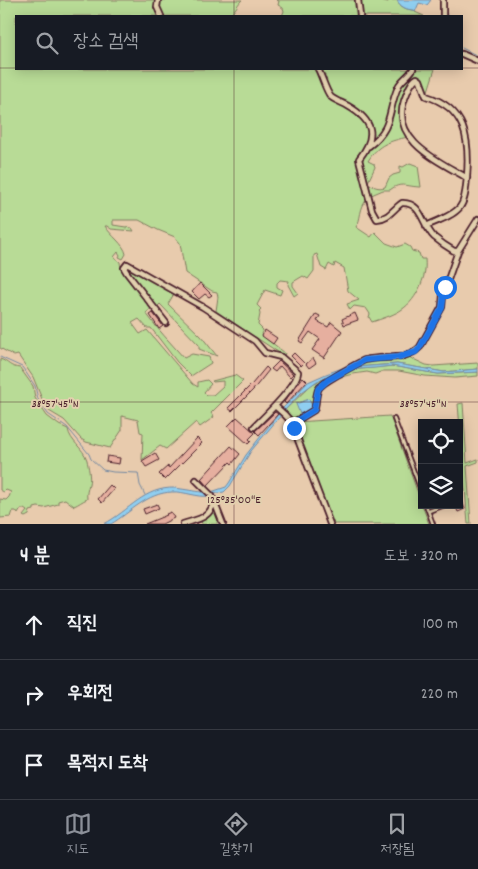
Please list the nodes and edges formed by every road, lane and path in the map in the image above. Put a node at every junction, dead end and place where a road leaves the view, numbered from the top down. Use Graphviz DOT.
graph roads {
  1 [pos="158,0"];
  2 [pos="358,0"];
  3 [pos="443,0"];
  4 [pos="161,15"];
  5 [pos="360,15"];
  6 [pos="443,15"];
  7 [pos="463,54"];
  8 [pos="478,61"];
  9 [pos="318,70"];
  10 [pos="411,70"];
  11 [pos="368,146"];
  12 [pos="467,178"];
  13 [pos="478,219"];
  14 [pos="426,226"];
  15 [pos="458,251"];
  16 [pos="166,323"];
  17 [pos="276,407"];
  18 [pos="394,420"];
  19 [pos="294,425"];
  20 [pos="254,427"];
  21 [pos="196,480"];
  22 [pos="418,483"];
  23 [pos="213,499"];
  24 [pos="434,509"];
  25 [pos="428,511"];
  26 [pos="199,522"];
  27 [pos="183,524"];
  28 [pos="223,524"];
  29 [pos="330,524"];
  30 [pos="433,524"];
  1 -- 4 [label="street"];
  2 -- 5 [label="street"];
  3 -- 6 [label="street"];
  7 -- 8 [label="street"];
  9 -- 11 [label="street"];
  10 -- 11 [label="street"];
  11 -- 14 [label="street"];
  12 -- 12 [label="street"];
  12 -- 14 [label="street"];
  13 -- 15 [label="street"];
  14 -- 15 [label="street"];
  15 -- 19 [label="street"];
  16 -- 17 [label="street"];
  17 -- 19 [label="street"];
  17 -- 20 [label="street"];
  18 -- 22 [label="lane"];
  19 -- 29 [label="street"];
  21 -- 23 [label="street"];
  23 -- 26 [label="street"];
  23 -- 28 [label="street"];
  24 -- 25 [label="lane"];
  25 -- 30 [label="lane"];
  26 -- 27 [label="street"];
}
